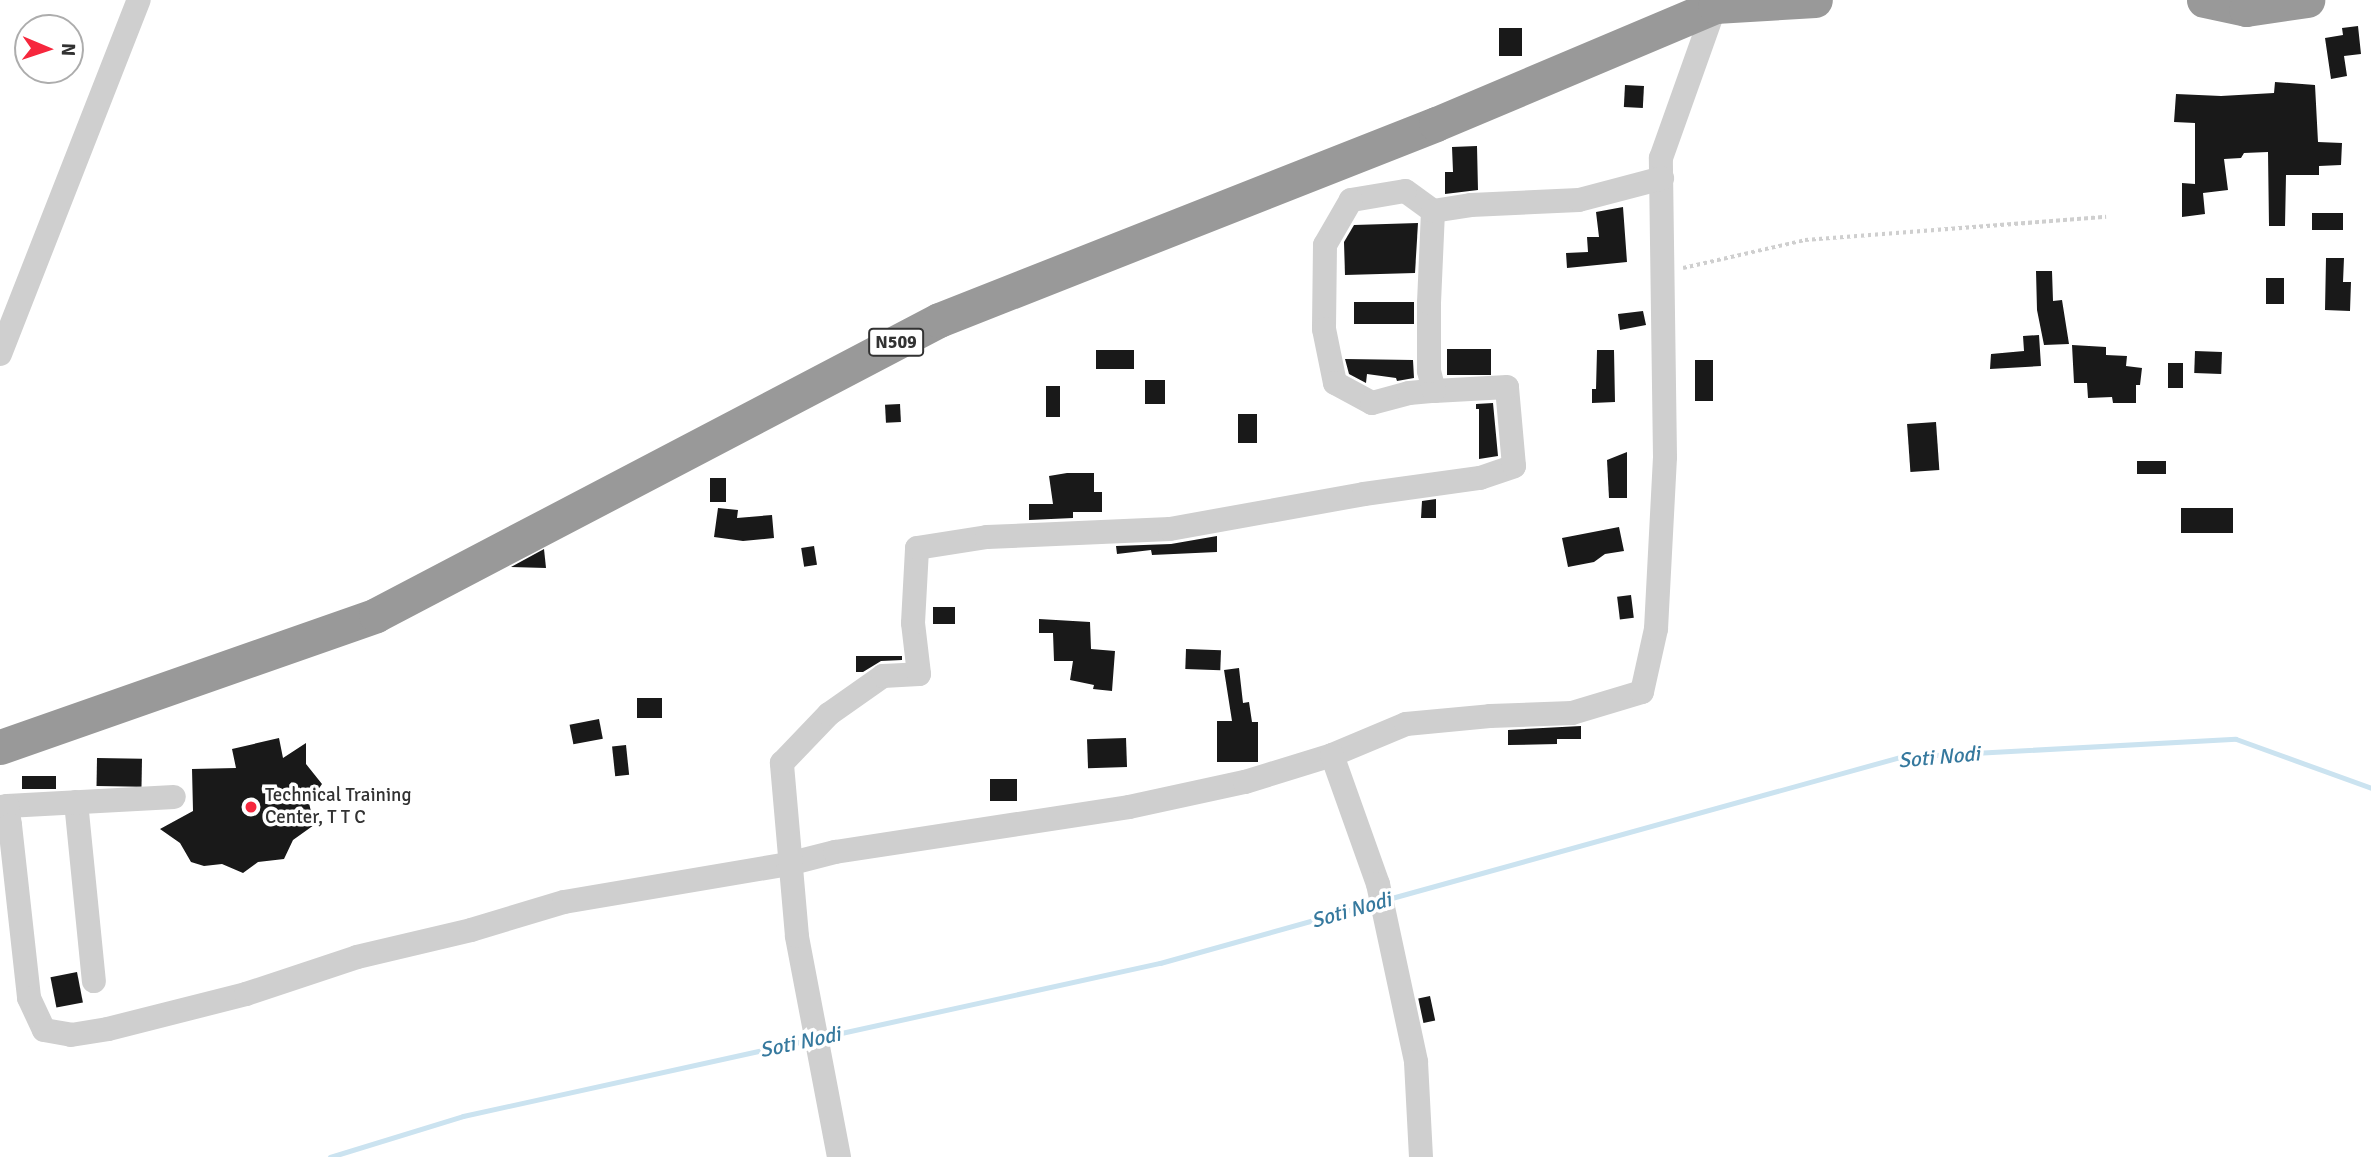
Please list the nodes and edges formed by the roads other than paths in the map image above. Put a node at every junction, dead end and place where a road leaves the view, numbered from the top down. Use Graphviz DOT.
graph roads {
  1 [pos="139,0"];
  2 [pos="1815,0"];
  3 [pos="2204,0"];
  4 [pos="2308,0"];
  5 [pos="1715,6"];
  6 [pos="1662,178"];
  7 [pos="1433,211"];
  8 [pos="0,354"];
  9 [pos="1434,391"];
  10 [pos="0,747"];
  11 [pos="1332,755"];
  12 [pos="174,797"];
  13 [pos="76,802"];
  14 [pos="3,806"];
  15 [pos="788,864"];
  16 [pos="94,981"];
  17 [pos="839,1157"];
  18 [pos="1421,1157"];
  1 -- 8 [label="street"];
  2 -- 5 [label="highway, N509"];
  3 -- 4 [label="highway"];
  5 -- 6 [label="street"];
  5 -- 10 [label="highway, N509"];
  6 -- 7 [label="street"];
  6 -- 11 [label="street"];
  7 -- 9 [label="street"];
  7 -- 9 [label="street"];
  9 -- 15 [label="street"];
  11 -- 15 [label="street"];
  11 -- 18 [label="street"];
  12 -- 13 [label="street"];
  13 -- 14 [label="street"];
  13 -- 16 [label="street"];
  14 -- 15 [label="street"];
  15 -- 17 [label="street"];
}
